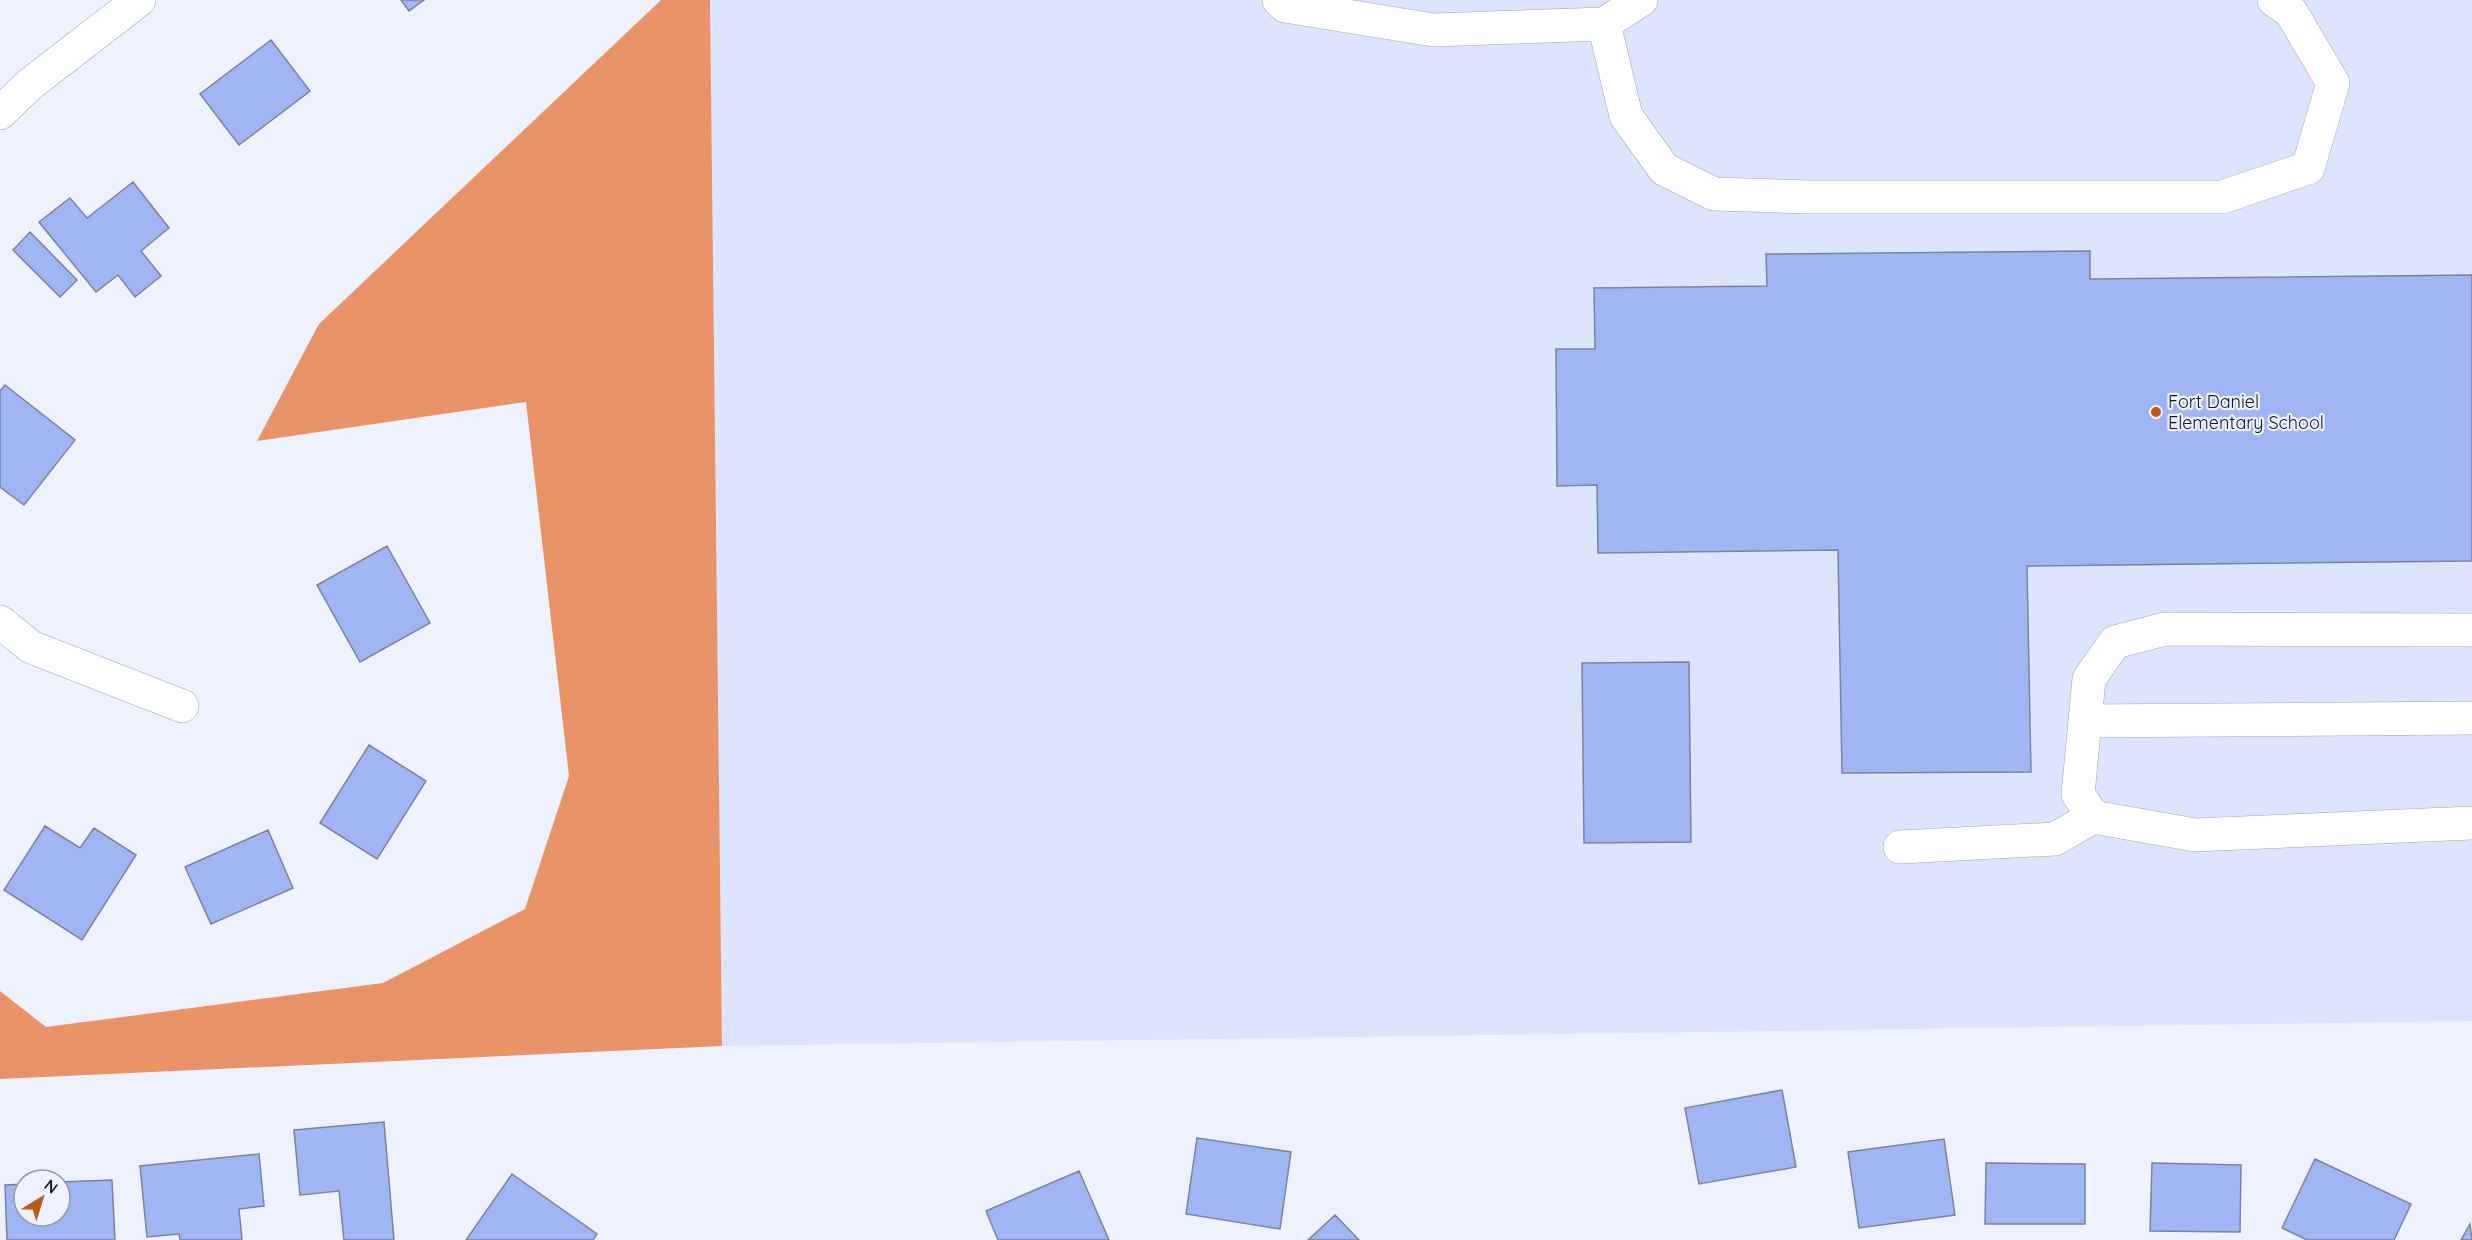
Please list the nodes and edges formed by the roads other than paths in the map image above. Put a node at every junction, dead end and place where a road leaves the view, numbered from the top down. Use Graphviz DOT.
graph roads {
  1 [pos="139,0"];
  2 [pos="1279,0"];
  3 [pos="1641,0"];
  4 [pos="2274,0"];
  5 [pos="1604,24"];
  6 [pos="0,113"];
  7 [pos="0,622"];
  8 [pos="2472,630"];
  9 [pos="182,706"];
  10 [pos="2472,718"];
  11 [pos="2085,722"];
  12 [pos="2094,817"];
  13 [pos="2472,823"];
  14 [pos="1900,847"];
  1 -- 6 [label="street"];
  2 -- 5 [label="street"];
  3 -- 5 [label="street"];
  4 -- 5 [label="street"];
  7 -- 9 [label="street"];
  8 -- 11 [label="street"];
  10 -- 11 [label="street"];
  11 -- 12 [label="street"];
  12 -- 13 [label="street"];
  12 -- 14 [label="street"];
}
